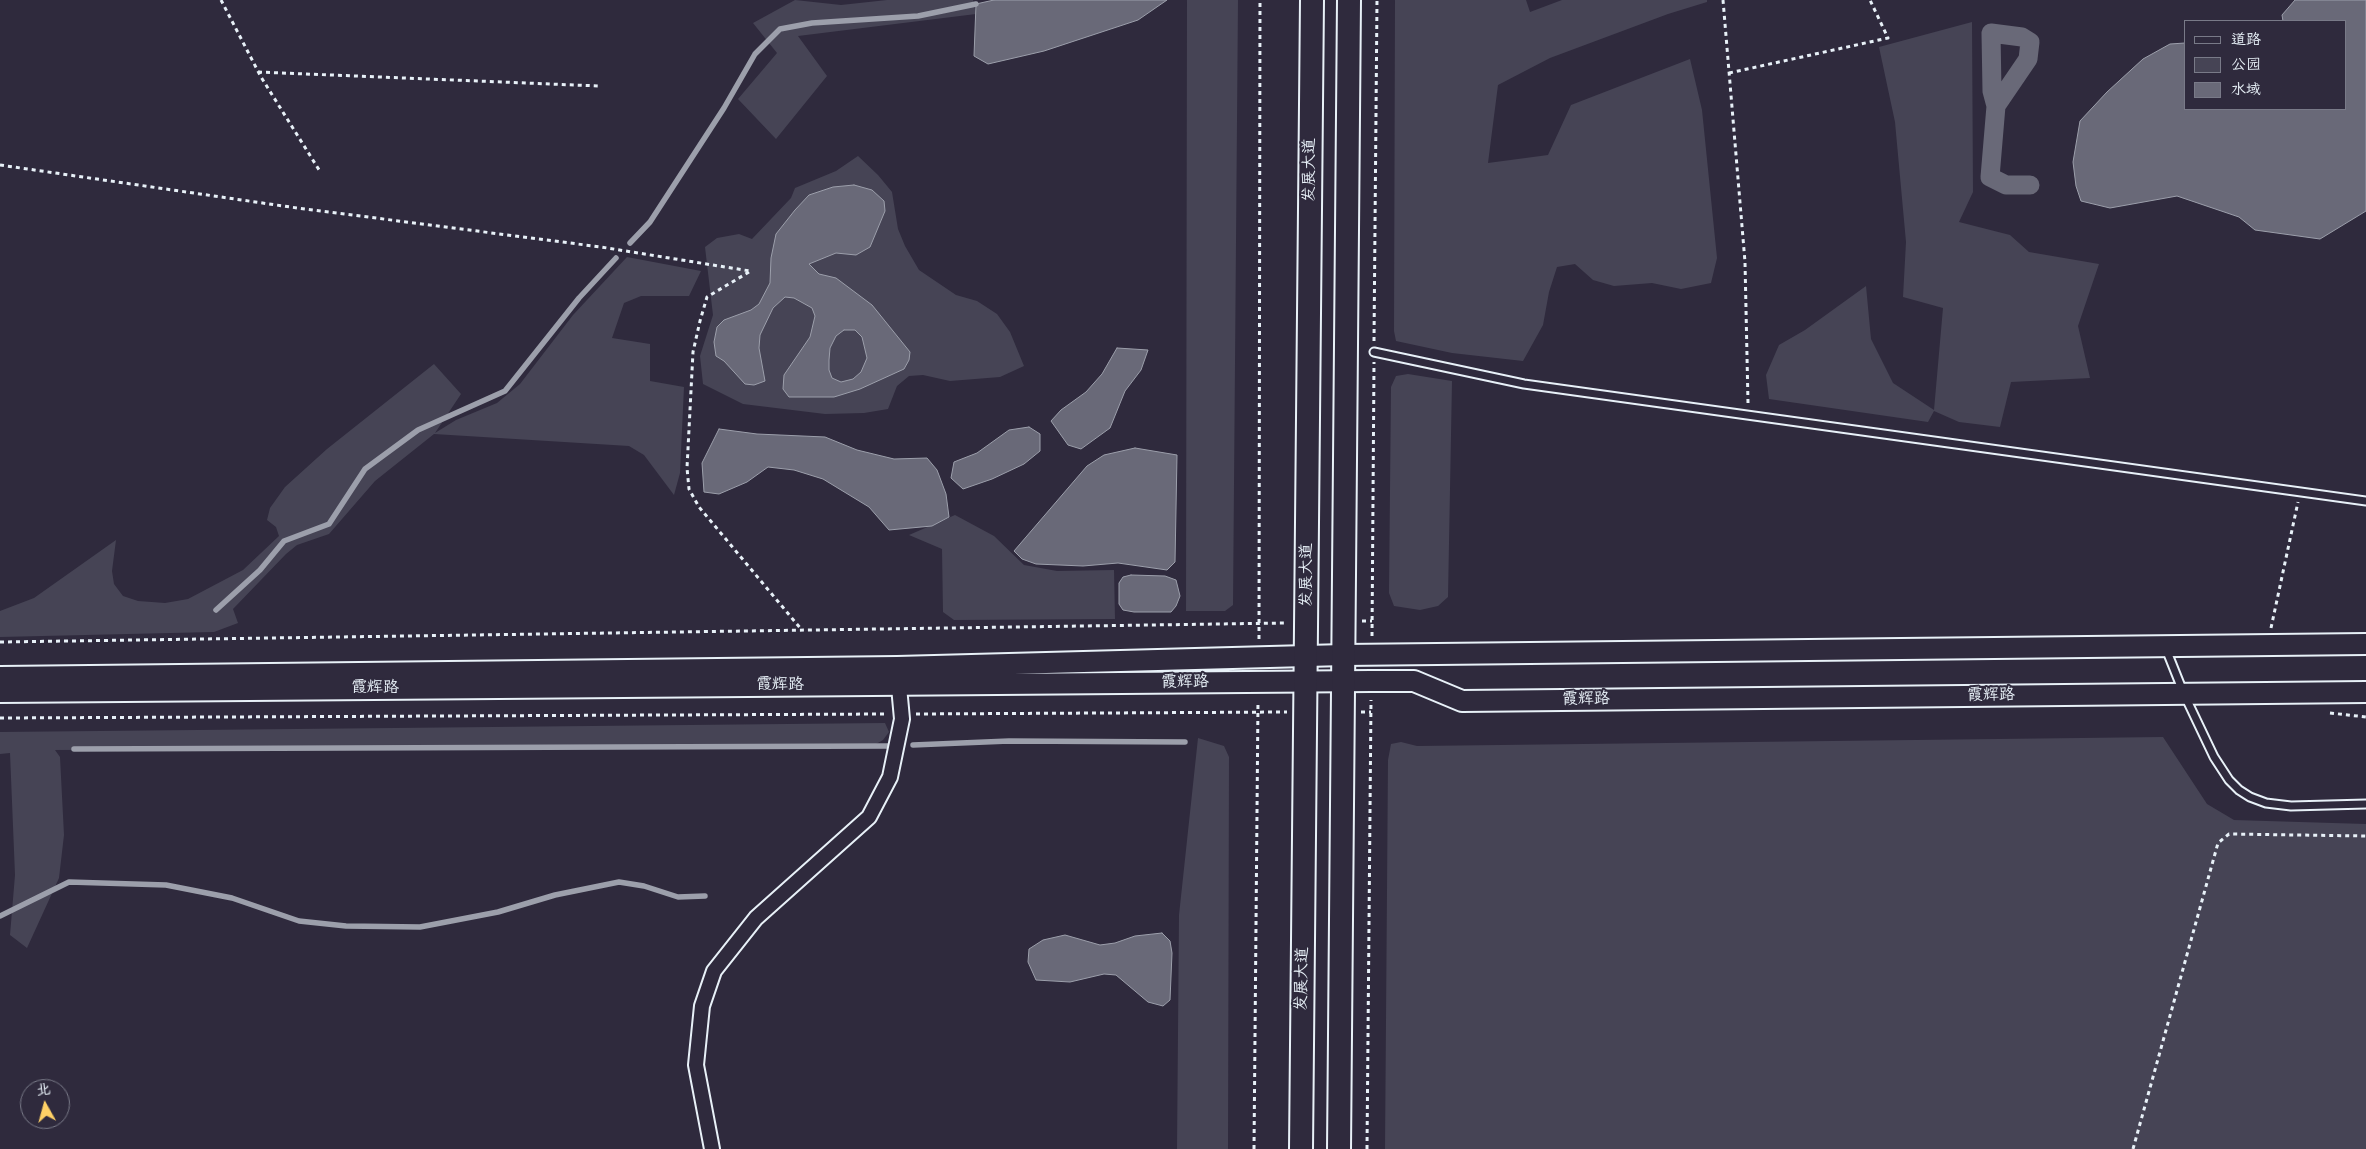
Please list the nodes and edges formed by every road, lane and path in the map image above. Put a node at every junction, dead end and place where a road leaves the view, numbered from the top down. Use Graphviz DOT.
graph roads {
  1 [pos="220,0"];
  2 [pos="1260,0"];
  3 [pos="1312,0"];
  4 [pos="1349,0"];
  5 [pos="1377,0"];
  6 [pos="1723,0"];
  7 [pos="1870,0"];
  8 [pos="258,72"];
  9 [pos="1729,73"];
  10 [pos="599,86"];
  11 [pos="0,164"];
  12 [pos="321,173"];
  13 [pos="1374,352"];
  14 [pos="1748,414"];
  15 [pos="2366,501"];
  16 [pos="1372,621"];
  17 [pos="1308,622"];
  18 [pos="1344,622"];
  19 [pos="1259,623"];
  20 [pos="802,630"];
  21 [pos="0,642"];
  22 [pos="2366,644"];
  23 [pos="2165,647"];
  24 [pos="1344,655"];
  25 [pos="1372,655"];
  26 [pos="1307,656"];
  27 [pos="1258,657"];
  28 [pos="898,676"];
  29 [pos="0,677"];
  30 [pos="1344,681"];
  31 [pos="1371,681"];
  32 [pos="1258,682"];
  33 [pos="1306,682"];
  34 [pos="0,692"];
  35 [pos="2366,692"];
  36 [pos="2184,694"];
  37 [pos="1306,712"];
  38 [pos="1343,712"];
  39 [pos="1371,712"];
  40 [pos="1258,713"];
  41 [pos="902,714"];
  42 [pos="0,718"];
  43 [pos="2366,804"];
  44 [pos="2366,836"];
  45 [pos="712,1149"];
  46 [pos="1254,1149"];
  47 [pos="1301,1149"];
  48 [pos="1340,1149"];
  49 [pos="1367,1149"];
  50 [pos="2133,1149"];
  1 -- 8 [label="path"];
  2 -- 19 [label="path"];
  3 -- 17 [label="main road, 发展大道"];
  4 -- 18 [label="main road"];
  5 -- 13 [label="path"];
  6 -- 9 [label="path"];
  7 -- 9 [label="path"];
  8 -- 10 [label="path"];
  8 -- 12 [label="path"];
  9 -- 14 [label="path"];
  11 -- 20 [label="path"];
  13 -- 14 [label="lane"];
  13 -- 16 [label="path"];
  14 -- 15 [label="lane"];
  16 -- 18 [label="path"];
  16 -- 25 [label="path"];
  17 -- 19 [label="path"];
  17 -- 26 [label="main road, 发展大道"];
  18 -- 24 [label="main road"];
  19 -- 20 [label="path"];
  19 -- 27 [label="path"];
  20 -- 21 [label="path"];
  22 -- 23 [label="street, 霞辉路"];
  23 -- 25 [label="street, 霞辉路"];
  23 -- 36 [label="lane"];
  24 -- 25 [label="street, 霞辉路"];
  24 -- 26 [label="street, 霞辉路"];
  24 -- 30 [label="main road"];
  26 -- 27 [label="street, 霞辉路"];
  26 -- 33 [label="main road, 发展大道"];
  27 -- 28 [label="street, 霞辉路"];
  28 -- 29 [label="street, 霞辉路"];
  28 -- 32 [label="street, 霞辉路"];
  28 -- 34 [label="street, 霞辉路"];
  28 -- 41 [label="street"];
  30 -- 31 [label="street, 霞辉路"];
  30 -- 33 [label="street, 霞辉路"];
  30 -- 38 [label="main road"];
  31 -- 36 [label="street, 霞辉路"];
  31 -- 39 [label="path"];
  32 -- 33 [label="street, 霞辉路"];
  32 -- 40 [label="path"];
  33 -- 37 [label="main road, 发展大道"];
  35 -- 36 [label="street, 霞辉路"];
  36 -- 43 [label="lane"];
  37 -- 40 [label="path"];
  37 -- 47 [label="main road, 发展大道"];
  38 -- 39 [label="path"];
  38 -- 48 [label="main road"];
  39 -- 49 [label="path"];
  40 -- 41 [label="path"];
  40 -- 46 [label="path"];
  41 -- 42 [label="path"];
  41 -- 45 [label="street"];
  44 -- 50 [label="path"];
}
